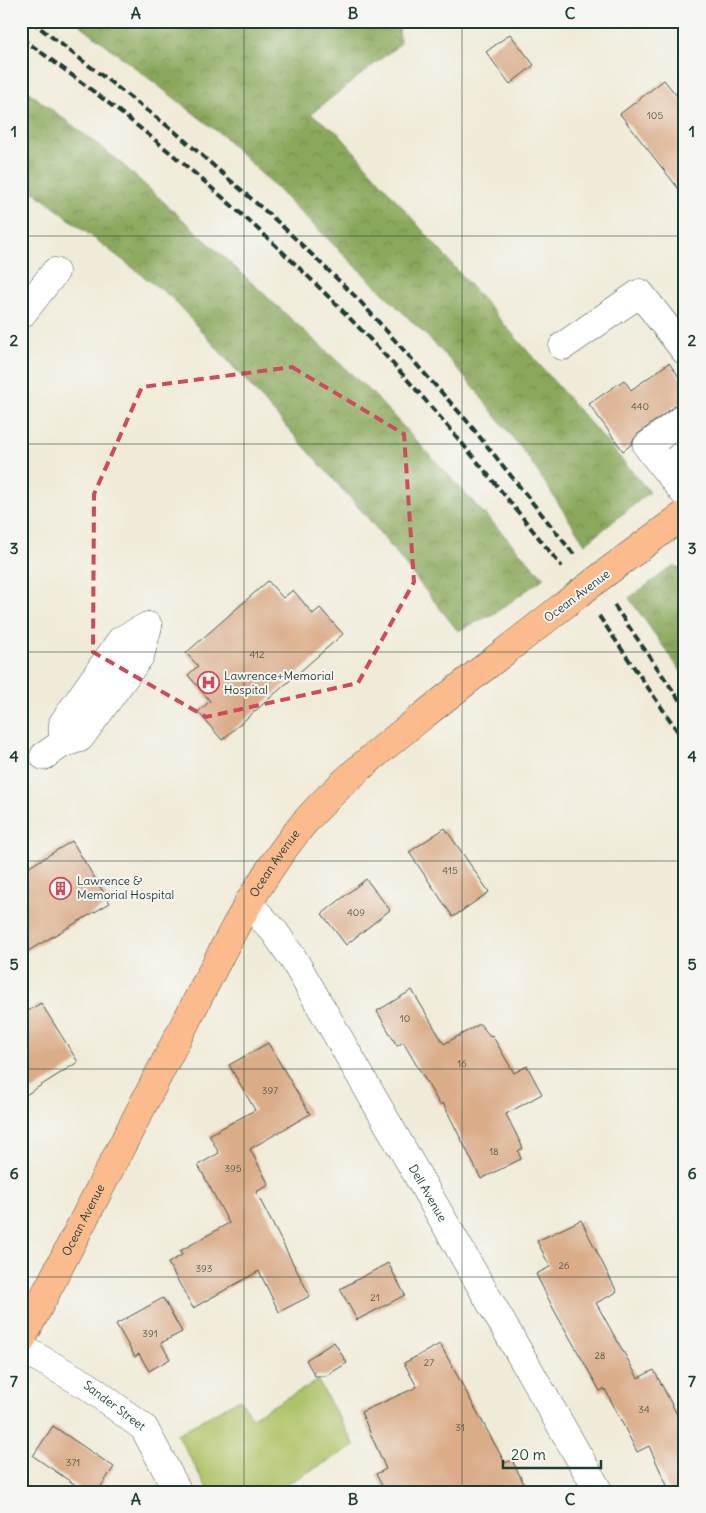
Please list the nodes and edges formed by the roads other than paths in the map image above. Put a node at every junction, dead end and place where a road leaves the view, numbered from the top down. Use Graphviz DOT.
graph roads {
  1 [pos="54,272"];
  2 [pos="21,315"];
  3 [pos="563,346"];
  4 [pos="685,351"];
  5 [pos="685,417"];
  6 [pos="675,461"];
  7 [pos="685,494"];
  8 [pos="685,514"];
  9 [pos="248,903"];
  10 [pos="21,1341"];
  11 [pos="21,1348"];
  12 [pos="178,1492"];
  13 [pos="599,1492"];
  1 -- 2 [label="street"];
  3 -- 4 [label="street"];
  5 -- 6 [label="street"];
  6 -- 7 [label="street"];
  8 -- 9 [label="main road, Ocean Avenue, bridge"];
  9 -- 10 [label="main road, Ocean Avenue"];
  9 -- 13 [label="street, Dell Avenue"];
  11 -- 12 [label="street, Sander Street"];
}
